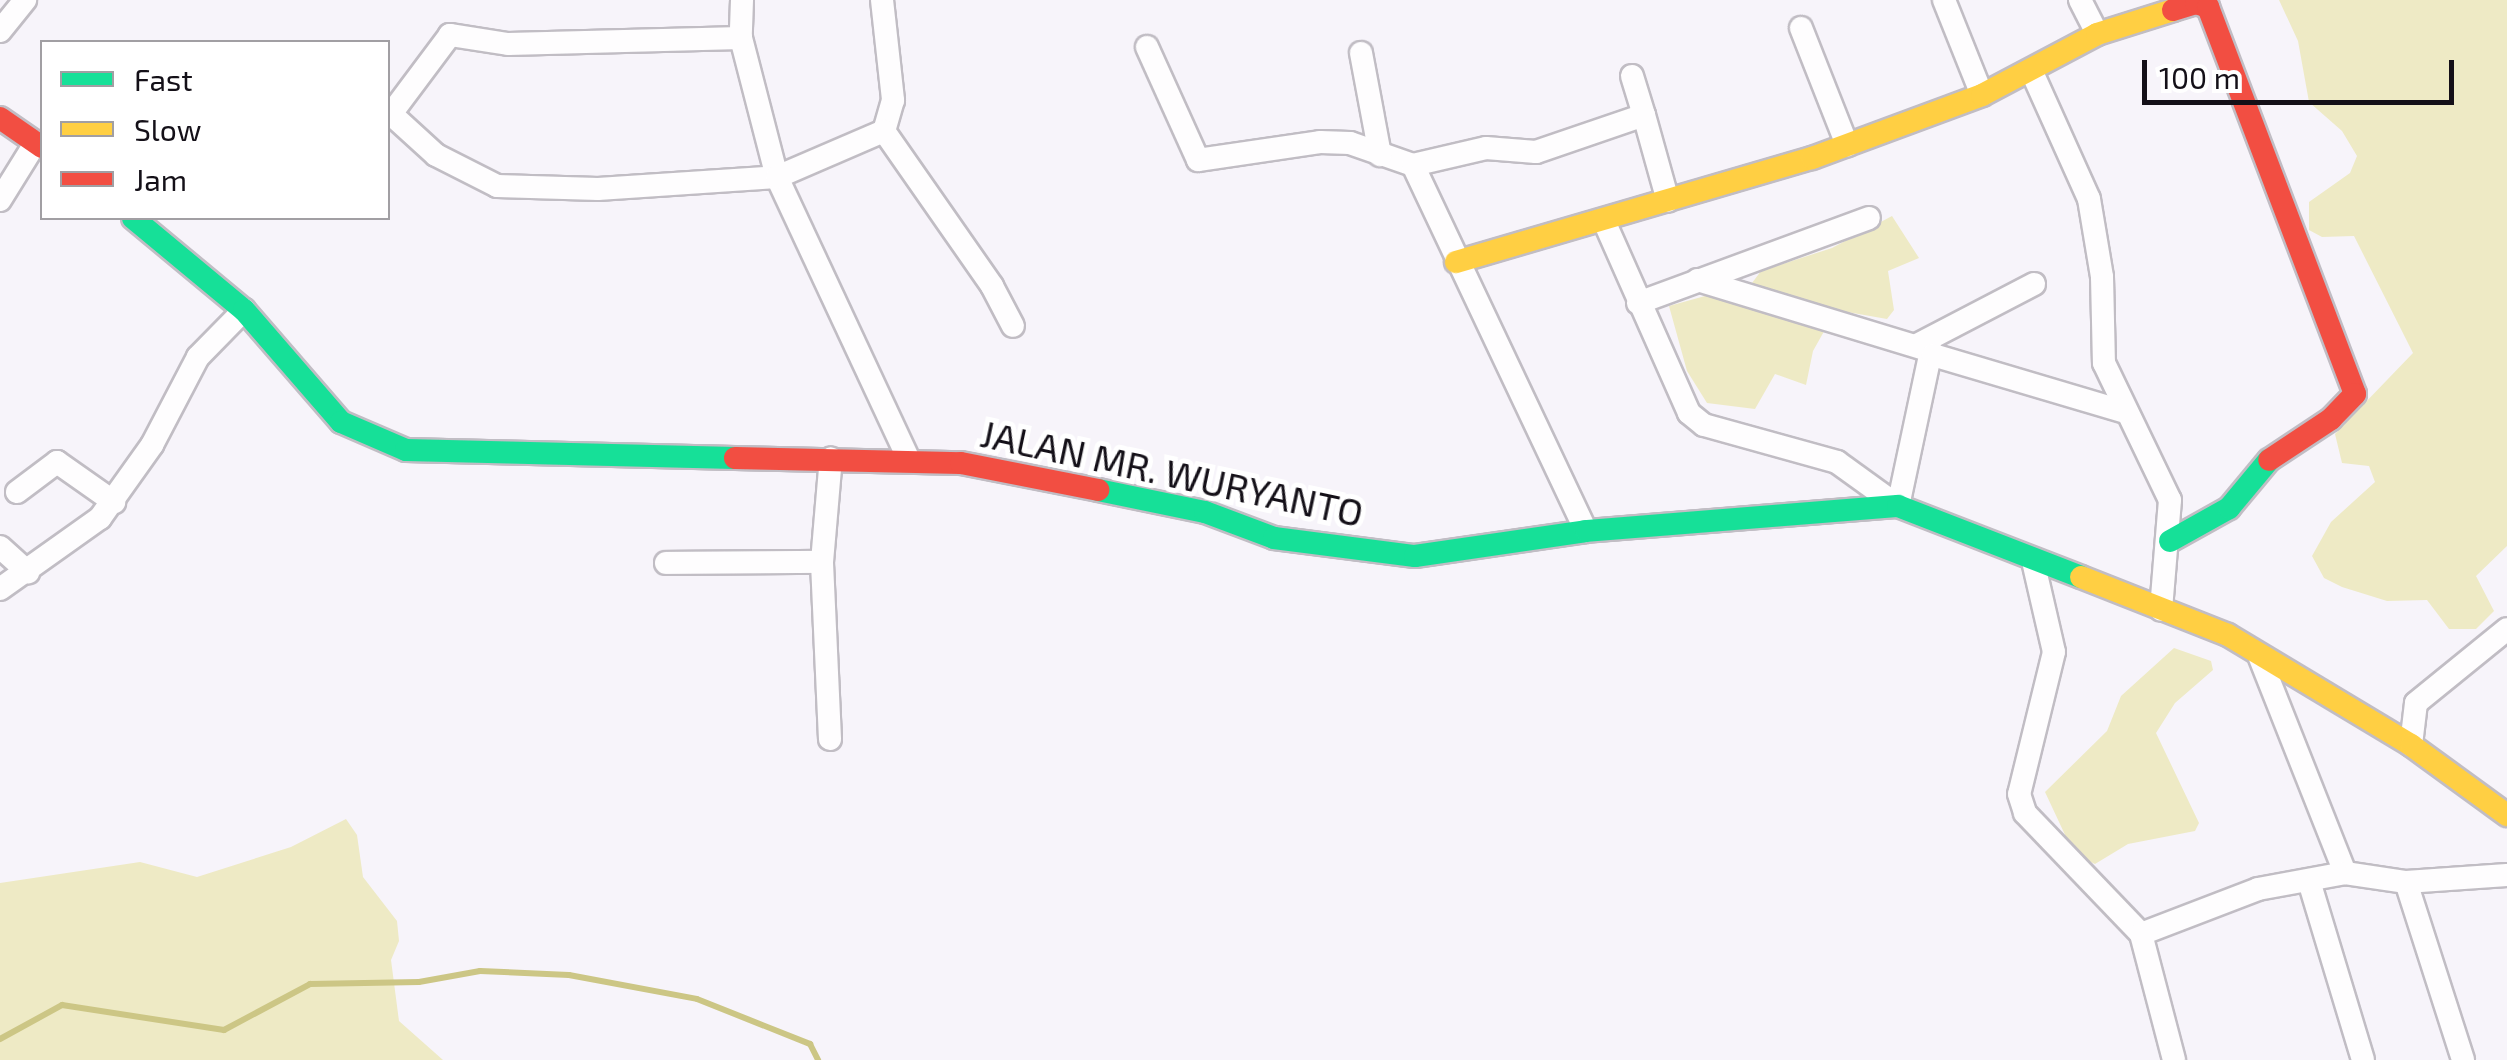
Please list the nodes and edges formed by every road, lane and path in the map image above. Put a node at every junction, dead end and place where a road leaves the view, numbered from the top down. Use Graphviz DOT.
graph roads {
  1 [pos="25,0"];
  2 [pos="742,0"];
  3 [pos="882,0"];
  4 [pos="1944,0"];
  5 [pos="2080,0"];
  6 [pos="1801,28"];
  7 [pos="0,31"];
  8 [pos="2097,34"];
  9 [pos="741,38"];
  10 [pos="1146,47"];
  11 [pos="1361,53"];
  12 [pos="2031,70"];
  13 [pos="1632,76"];
  14 [pos="1982,96"];
  15 [pos="1644,115"];
  16 [pos="0,118"];
  17 [pos="884,131"];
  18 [pos="39,145"];
  19 [pos="1847,146"];
  20 [pos="1380,155"];
  21 [pos="1412,164"];
  22 [pos="777,177"];
  23 [pos="0,200"];
  24 [pos="1668,200"];
  25 [pos="1869,218"];
  26 [pos="135,220"];
  27 [pos="1604,221"];
  28 [pos="1456,262"];
  29 [pos="1698,280"];
  30 [pos="2034,284"];
  31 [pos="1638,303"];
  32 [pos="244,310"];
  33 [pos="1013,326"];
  34 [pos="1925,350"];
  35 [pos="2126,412"];
  36 [pos="830,458"];
  37 [pos="908,458"];
  38 [pos="17,492"];
  39 [pos="114,502"];
  40 [pos="1898,506"];
  41 [pos="1586,532"];
  42 [pos="2170,541"];
  43 [pos="0,547"];
  44 [pos="2033,561"];
  45 [pos="822,562"];
  46 [pos="666,564"];
  47 [pos="28,572"];
  48 [pos="0,589"];
  49 [pos="2161,610"];
  50 [pos="2507,629"];
  51 [pos="2257,652"];
  52 [pos="830,740"];
  53 [pos="2410,745"];
  54 [pos="2507,815"];
  55 [pos="2345,873"];
  56 [pos="2507,875"];
  57 [pos="2310,881"];
  58 [pos="2406,882"];
  59 [pos="2141,934"];
  60 [pos="2174,1060"];
  61 [pos="2364,1060"];
  62 [pos="2463,1060"];
  1 -- 7 [label="street"];
  2 -- 9 [label="street"];
  3 -- 17 [label="street"];
  4 -- 14 [label="street"];
  5 -- 8 [label="street"];
  6 -- 19 [label="street"];
  8 -- 12 [label="main road"];
  8 -- 42 [label="main road"];
  9 -- 22 [label="street"];
  9 -- 22 [label="street"];
  10 -- 20 [label="street"];
  11 -- 20 [label="street"];
  12 -- 14 [label="main road"];
  12 -- 35 [label="street"];
  13 -- 15 [label="street"];
  14 -- 19 [label="main road"];
  15 -- 21 [label="street"];
  15 -- 24 [label="street"];
  16 -- 18 [label="main road"];
  17 -- 22 [label="street"];
  17 -- 33 [label="street"];
  18 -- 23 [label="street"];
  19 -- 24 [label="main road"];
  20 -- 21 [label="street"];
  21 -- 28 [label="street"];
  22 -- 37 [label="street"];
  24 -- 27 [label="main road"];
  25 -- 29 [label="street"];
  26 -- 32 [label="main road, JALAN MR. WURYANTO"];
  27 -- 28 [label="main road"];
  27 -- 31 [label="street"];
  28 -- 41 [label="street"];
  29 -- 31 [label="street"];
  29 -- 34 [label="street"];
  30 -- 34 [label="street"];
  31 -- 40 [label="street"];
  32 -- 36 [label="main road, JALAN MR. WURYANTO"];
  32 -- 39 [label="street"];
  34 -- 35 [label="street"];
  34 -- 40 [label="street"];
  35 -- 42 [label="street"];
  36 -- 37 [label="main road, JALAN MR. WURYANTO"];
  36 -- 45 [label="street"];
  37 -- 41 [label="main road, JALAN MR. WURYANTO"];
  38 -- 39 [label="street"];
  39 -- 47 [label="street"];
  40 -- 41 [label="main road, JALAN MR. WURYANTO"];
  40 -- 44 [label="main road, JALAN MR. WURYANTO"];
  42 -- 49 [label="street"];
  43 -- 47 [label="street"];
  44 -- 49 [label="main road, JALAN MR. WURYANTO"];
  44 -- 59 [label="street"];
  45 -- 46 [label="street"];
  45 -- 52 [label="street"];
  47 -- 48 [label="street"];
  49 -- 51 [label="main road, JALAN MR. WURYANTO"];
  50 -- 53 [label="street"];
  51 -- 53 [label="main road, JALAN MR. WURYANTO"];
  51 -- 55 [label="street"];
  53 -- 54 [label="main road, JALAN MR. WURYANTO"];
  55 -- 57 [label="street"];
  55 -- 58 [label="street"];
  56 -- 58 [label="street"];
  57 -- 59 [label="street"];
  57 -- 61 [label="street"];
  58 -- 62 [label="street"];
  59 -- 60 [label="street"];
}
